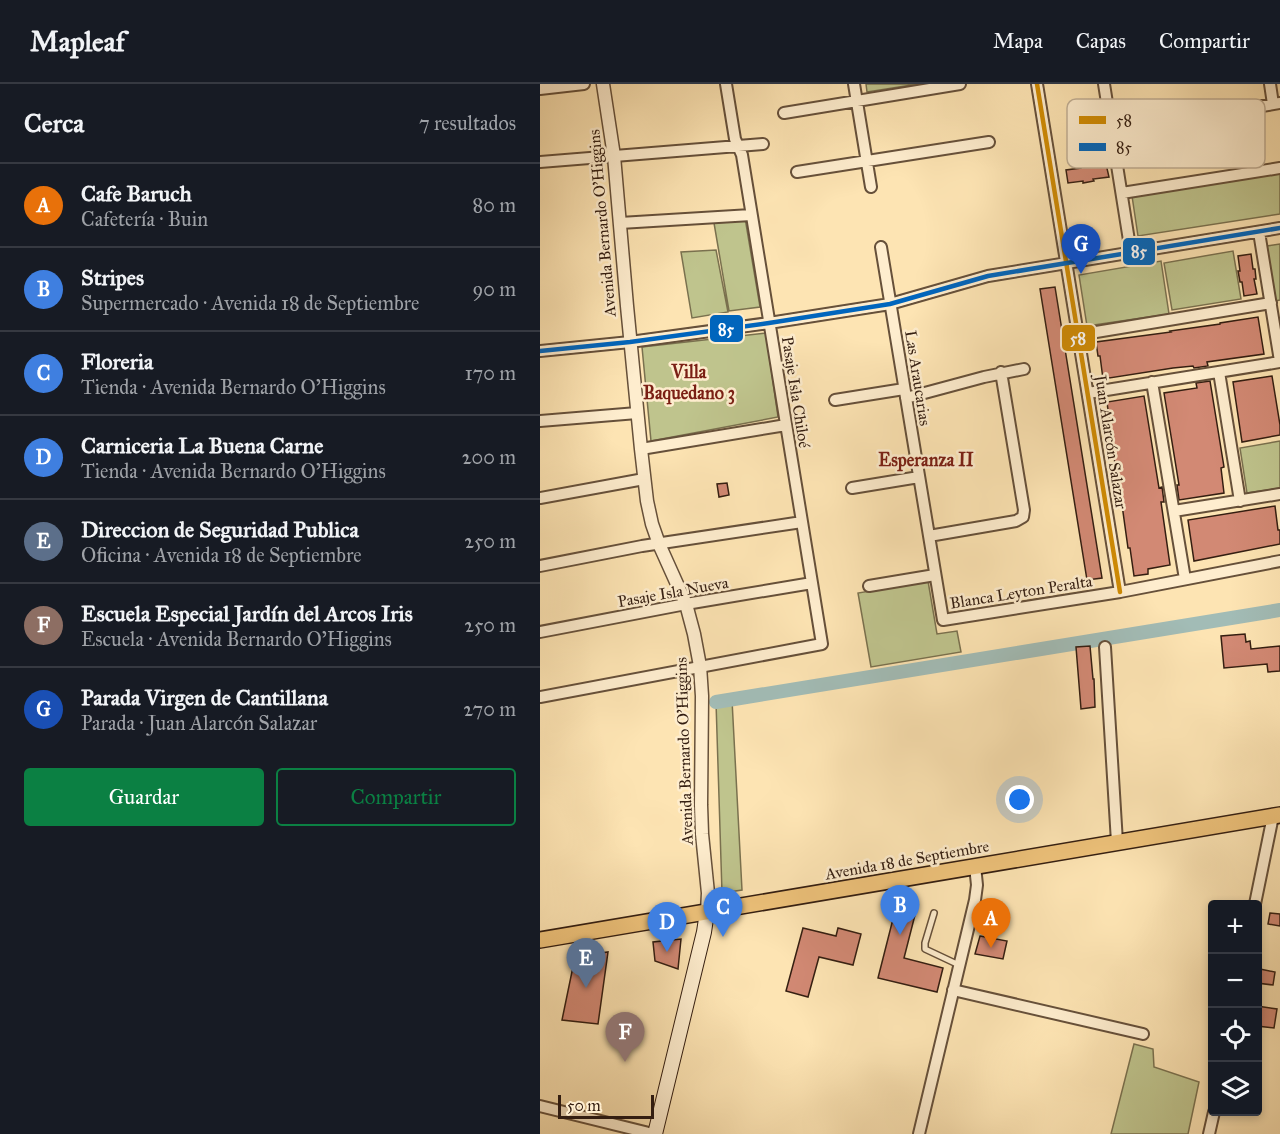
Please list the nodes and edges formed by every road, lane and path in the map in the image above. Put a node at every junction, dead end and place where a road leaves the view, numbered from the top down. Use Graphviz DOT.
graph roads {
  1 [pos="584,84"];
  2 [pos="603,84"];
  3 [pos="726,84"];
  4 [pos="854,84"];
  5 [pos="960,84"];
  6 [pos="1037,84"];
  7 [pos="1104,84"];
  8 [pos="1270,84"];
  9 [pos="540,88"];
  10 [pos="1106,99"];
  11 [pos="857,101"];
  12 [pos="1276,103"];
  13 [pos="784,113"];
  14 [pos="989,142"];
  15 [pos="763,144"];
  16 [pos="738,146"];
  17 [pos="614,156"];
  18 [pos="867,161"];
  19 [pos="540,162"];
  20 [pos="1118,168"];
  21 [pos="1280,168"];
  22 [pos="797,172"];
  23 [pos="871,187"];
  24 [pos="1122,193"];
  25 [pos="751,215"];
  26 [pos="620,223"];
  27 [pos="1280,228"];
  28 [pos="1259,232"];
  29 [pos="881,247"];
  30 [pos="1131,253"];
  31 [pos="1067,263"];
  32 [pos="890,303"];
  33 [pos="1270,303"];
  34 [pos="769,323"];
  35 [pos="1078,335"];
  36 [pos="630,342"];
  37 [pos="540,351"];
  38 [pos="1280,362"];
  39 [pos="1024,369"];
  40 [pos="1001,372"];
  41 [pos="1219,372"];
  42 [pos="1152,382"];
  43 [pos="1088,393"];
  44 [pos="905,394"];
  45 [pos="835,400"];
  46 [pos="637,413"];
  47 [pos="540,421"];
  48 [pos="786,425"];
  49 [pos="641,449"];
  50 [pos="919,477"];
  51 [pos="644,479"];
  52 [pos="852,488"];
  53 [pos="1280,494"];
  54 [pos="540,498"];
  55 [pos="1240,501"];
  56 [pos="1174,512"];
  57 [pos="801,522"];
  58 [pos="929,536"];
  59 [pos="659,543"];
  60 [pos="1280,561"];
  61 [pos="540,566"];
  62 [pos="935,575"];
  63 [pos="1185,579"];
  64 [pos="812,584"];
  65 [pos="869,586"];
  66 [pos="1120,592"];
  67 [pos="686,604"];
  68 [pos="943,620"];
  69 [pos="540,632"];
  70 [pos="1105,647"];
  71 [pos="700,666"];
  72 [pos="540,697"];
  73 [pos="1276,815"];
  74 [pos="1117,842"];
  75 [pos="975,866"];
  76 [pos="1256,900"];
  77 [pos="707,912"];
  78 [pos="934,913"];
  79 [pos="540,940"];
  80 [pos="959,965"];
  81 [pos="953,990"];
  82 [pos="1143,1034"];
  83 [pos="540,1106"];
  84 [pos="1213,1116"];
  85 [pos="654,1134"];
  86 [pos="919,1134"];
  87 [pos="1209,1134"];
  1 -- 9 [label="street"];
  2 -- 17 [label="street, Avenida Bernardo O'Higgins"];
  3 -- 16 [label="street, Pasaje Isla Chiloé"];
  4 -- 11 [label="street"];
  5 -- 11 [label="street"];
  6 -- 31 [label="street, Juan Alarcón Salazar"];
  7 -- 10 [label="street"];
  8 -- 12 [label="street"];
  11 -- 13 [label="street"];
  11 -- 18 [label="street"];
  14 -- 18 [label="street"];
  15 -- 16 [label="street"];
  16 -- 17 [label="street"];
  16 -- 25 [label="street, Pasaje Isla Chiloé"];
  17 -- 19 [label="street"];
  17 -- 26 [label="street, Avenida Bernardo O'Higgins"];
  18 -- 22 [label="street"];
  18 -- 23 [label="street"];
  20 -- 24 [label="street"];
  21 -- 24 [label="street"];
  24 -- 30 [label="street"];
  25 -- 26 [label="street"];
  25 -- 34 [label="street, Pasaje Isla Chiloé"];
  26 -- 36 [label="street, Avenida Bernardo O'Higgins"];
  27 -- 28 [label="street"];
  28 -- 30 [label="street"];
  28 -- 33 [label="street"];
  29 -- 32 [label="street, Las Araucarias"];
  30 -- 31 [label="street"];
  31 -- 32 [label="street"];
  31 -- 35 [label="street, Juan Alarcón Salazar"];
  32 -- 34 [label="street"];
  32 -- 44 [label="street, Las Araucarias"];
  33 -- 35 [label="street"];
  33 -- 38 [label="street"];
  34 -- 36 [label="street"];
  34 -- 48 [label="street, Pasaje Isla Chiloé"];
  35 -- 43 [label="street, Juan Alarcón Salazar"];
  36 -- 37 [label="street"];
  36 -- 46 [label="street, Avenida Bernardo O'Higgins"];
  38 -- 41 [label="street"];
  39 -- 40 [label="street"];
  40 -- 44 [label="street"];
  40 -- 58 [label="street"];
  41 -- 42 [label="street"];
  41 -- 55 [label="street"];
  42 -- 43 [label="street"];
  42 -- 56 [label="street"];
  43 -- 66 [label="street, Juan Alarcón Salazar"];
  44 -- 45 [label="street"];
  44 -- 50 [label="street, Las Araucarias"];
  46 -- 47 [label="street"];
  46 -- 49 [label="street, Avenida Bernardo O'Higgins"];
  48 -- 49 [label="street"];
  48 -- 57 [label="street, Pasaje Isla Chiloé"];
  49 -- 51 [label="street, Avenida Bernardo O'Higgins"];
  50 -- 52 [label="street"];
  50 -- 58 [label="street, Las Araucarias"];
  51 -- 54 [label="street"];
  51 -- 59 [label="street, Avenida Bernardo O'Higgins"];
  53 -- 55 [label="street"];
  55 -- 56 [label="street"];
  56 -- 63 [label="street"];
  57 -- 59 [label="street"];
  57 -- 64 [label="street, Pasaje Isla Chiloé"];
  58 -- 62 [label="street, Las Araucarias"];
  59 -- 61 [label="street"];
  59 -- 67 [label="street, Avenida Bernardo O'Higgins"];
  60 -- 63 [label="street, Blanca Leyton Peralta"];
  62 -- 65 [label="street"];
  62 -- 68 [label="street, Las Araucarias"];
  63 -- 66 [label="street, Blanca Leyton Peralta"];
  64 -- 67 [label="street, Pasaje Isla Nueva"];
  64 -- 71 [label="street, Pasaje Isla Chiloé"];
  66 -- 68 [label="street, Blanca Leyton Peralta"];
  67 -- 69 [label="street, Pasaje Isla Nueva"];
  67 -- 71 [label="street, Avenida Bernardo O'Higgins"];
  70 -- 74 [label="street"];
  71 -- 72 [label="street"];
  71 -- 77 [label="street, Avenida Bernardo O'Higgins"];
  73 -- 74 [label="main road, Avenida 18 de Septiembre"];
  73 -- 76 [label="street"];
  74 -- 75 [label="main road, Avenida 18 de Septiembre"];
  75 -- 77 [label="main road, Avenida 18 de Septiembre"];
  75 -- 80 [label="street"];
  77 -- 79 [label="main road, Avenida 18 de Septiembre"];
  77 -- 85 [label="main road, Avenida Bernardo O'Higgins"];
  78 -- 80 [label="lane"];
  80 -- 81 [label="street"];
  81 -- 82 [label="street"];
  81 -- 86 [label="street"];
  83 -- 85 [label="street"];
  84 -- 87 [label="street"];
}
